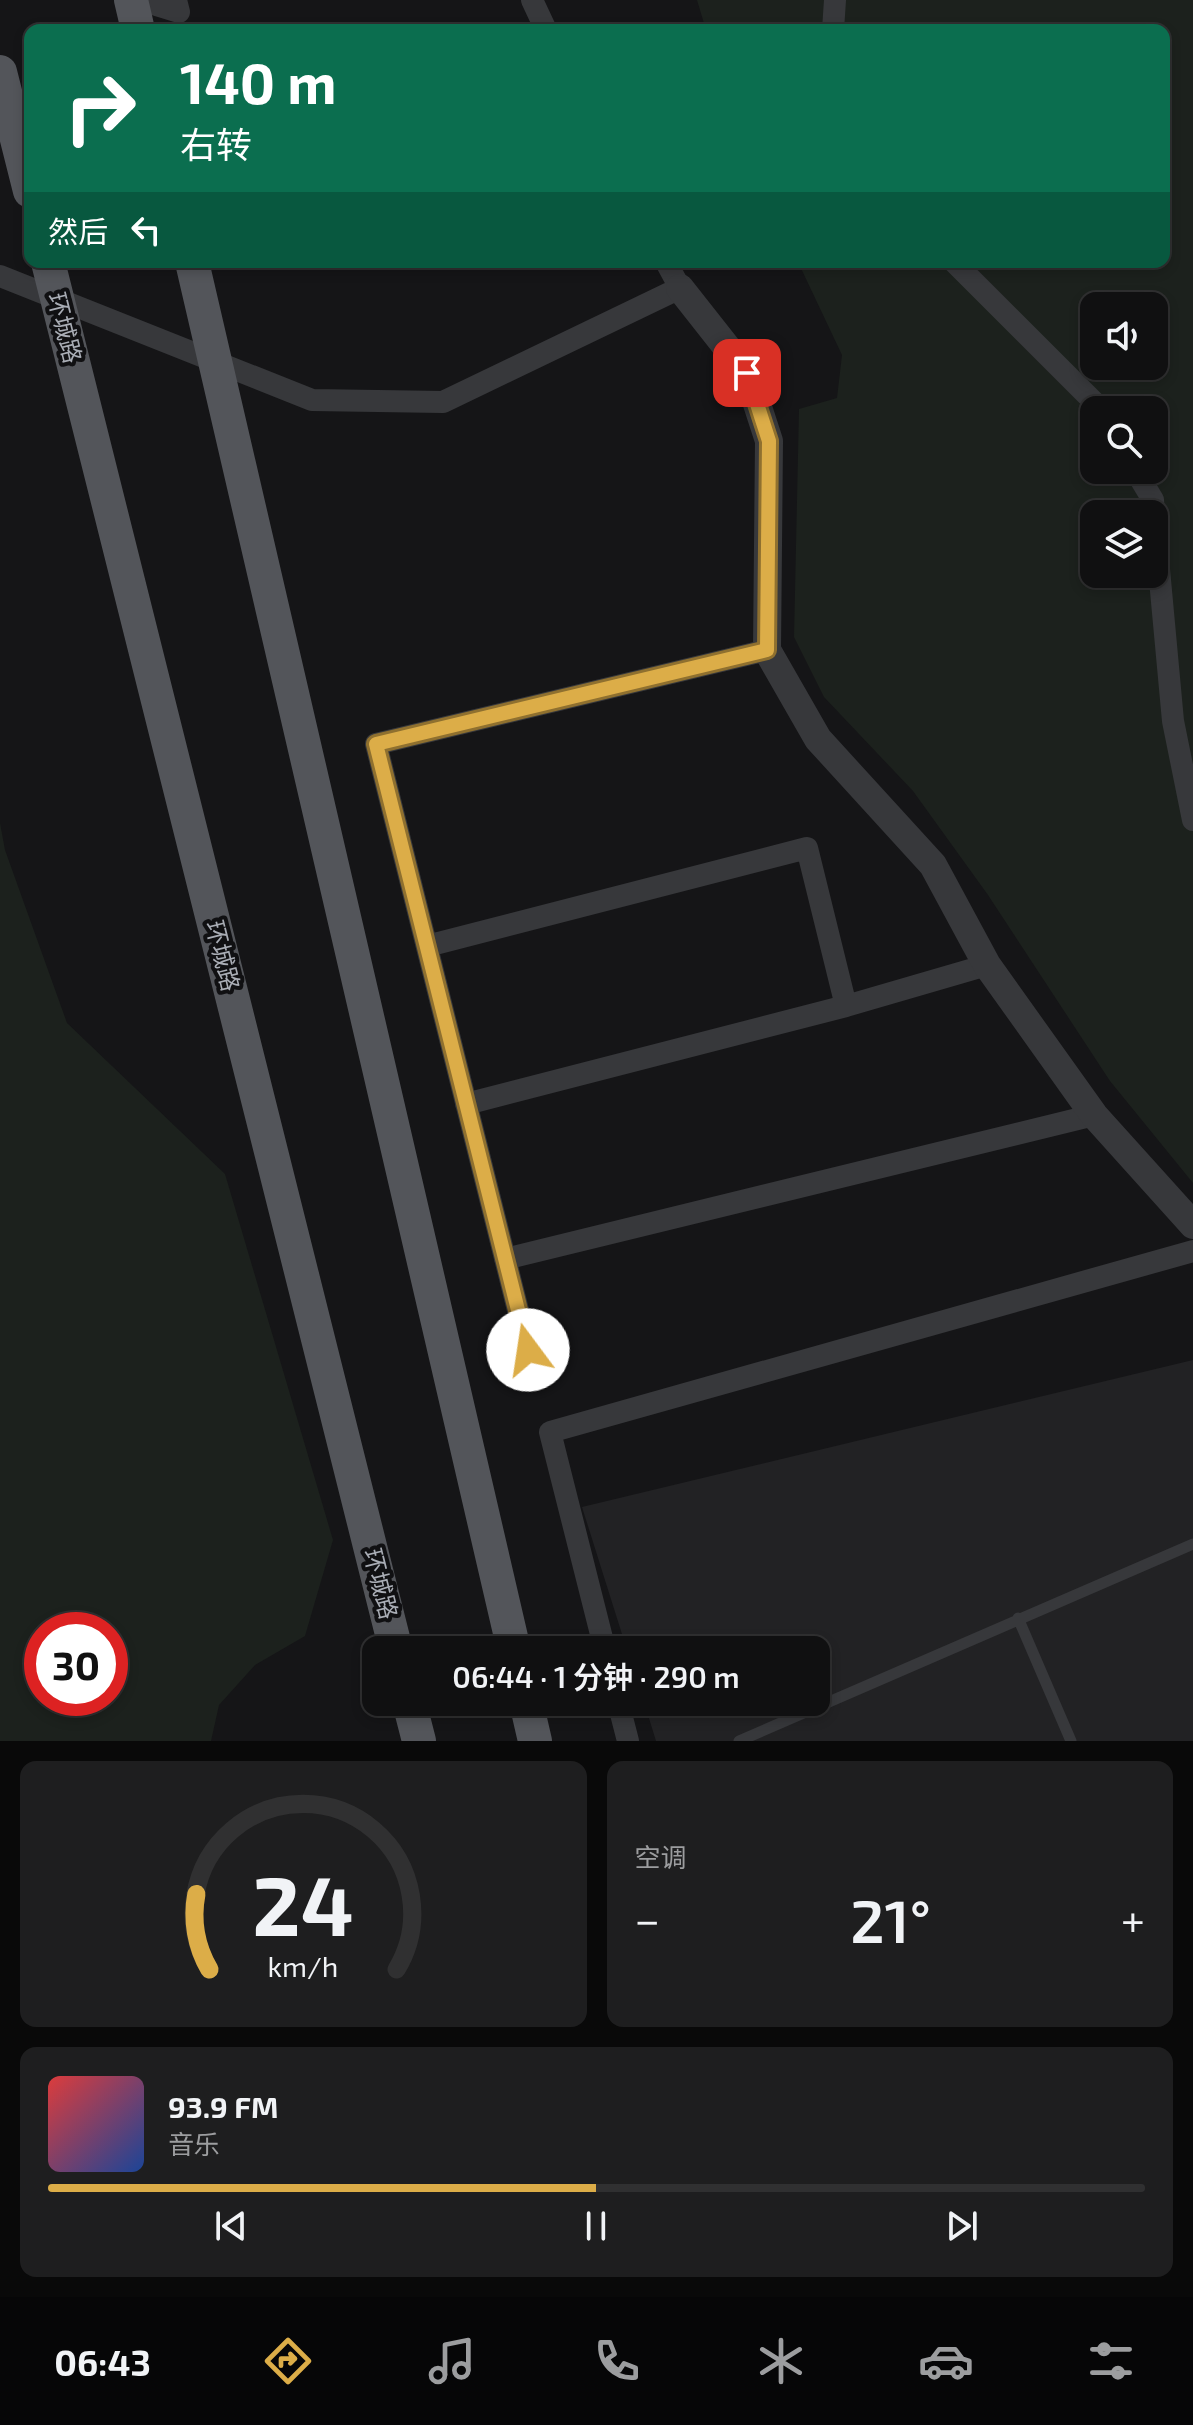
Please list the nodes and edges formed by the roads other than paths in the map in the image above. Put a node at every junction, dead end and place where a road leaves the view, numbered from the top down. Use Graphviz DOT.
graph roads {
  1 [pos="131,0"];
  2 [pos="140,0"];
  3 [pos="176,0"];
  4 [pos="532,0"];
  5 [pos="835,0"];
  6 [pos="137,24"];
  7 [pos="543,24"];
  8 [pos="833,24"];
  9 [pos="0,72"];
  10 [pos="24,167"];
  11 [pos="50,268"];
  12 [pos="193,268"];
  13 [pos="669,268"];
  14 [pos="960,268"];
  15 [pos="0,276"];
  16 [pos="680,288"];
  17 [pos="1088,396"];
  18 [pos="1161,588"];
  19 [pos="767,650"];
  20 [pos="1193,820"];
  21 [pos="427,946"];
  22 [pos="987,965"];
  23 [pos="846,1006"];
  24 [pos="466,1104"];
  25 [pos="1094,1115"];
  26 [pos="1193,1225"];
  27 [pos="1193,1251"];
  28 [pos="505,1259"];
  29 [pos="528,1350"];
  30 [pos="1193,1544"];
  31 [pos="1018,1618"];
  32 [pos="392,1636"];
  33 [pos="511,1636"];
  34 [pos="601,1636"];
  35 [pos="413,1716"];
  36 [pos="529,1716"];
  37 [pos="622,1716"];
  38 [pos="419,1741"];
  39 [pos="535,1741"];
  40 [pos="628,1741"];
  41 [pos="739,1741"];
  42 [pos="1071,1741"];
  1 -- 6 [label="main road"];
  2 -- 3 [label="street"];
  4 -- 7 [label="street"];
  5 -- 8 [label="street"];
  9 -- 10 [label="main road"];
  11 -- 32 [label="main road, 环城路, bridge"];
  12 -- 33 [label="main road, bridge"];
  13 -- 16 [label="street"];
  14 -- 17 [label="street"];
  15 -- 16 [label="street"];
  16 -- 19 [label="street"];
  18 -- 20 [label="street"];
  19 -- 21 [label="street"];
  19 -- 22 [label="street"];
  21 -- 23 [label="street"];
  21 -- 24 [label="street"];
  22 -- 23 [label="street"];
  22 -- 25 [label="street"];
  23 -- 24 [label="street"];
  24 -- 28 [label="street"];
  25 -- 26 [label="street"];
  25 -- 28 [label="street"];
  27 -- 34 [label="street"];
  28 -- 29 [label="street"];
  30 -- 31 [label="lane"];
  31 -- 41 [label="lane"];
  31 -- 42 [label="lane"];
  35 -- 38 [label="main road"];
  36 -- 39 [label="main road"];
  37 -- 40 [label="street"];
}
